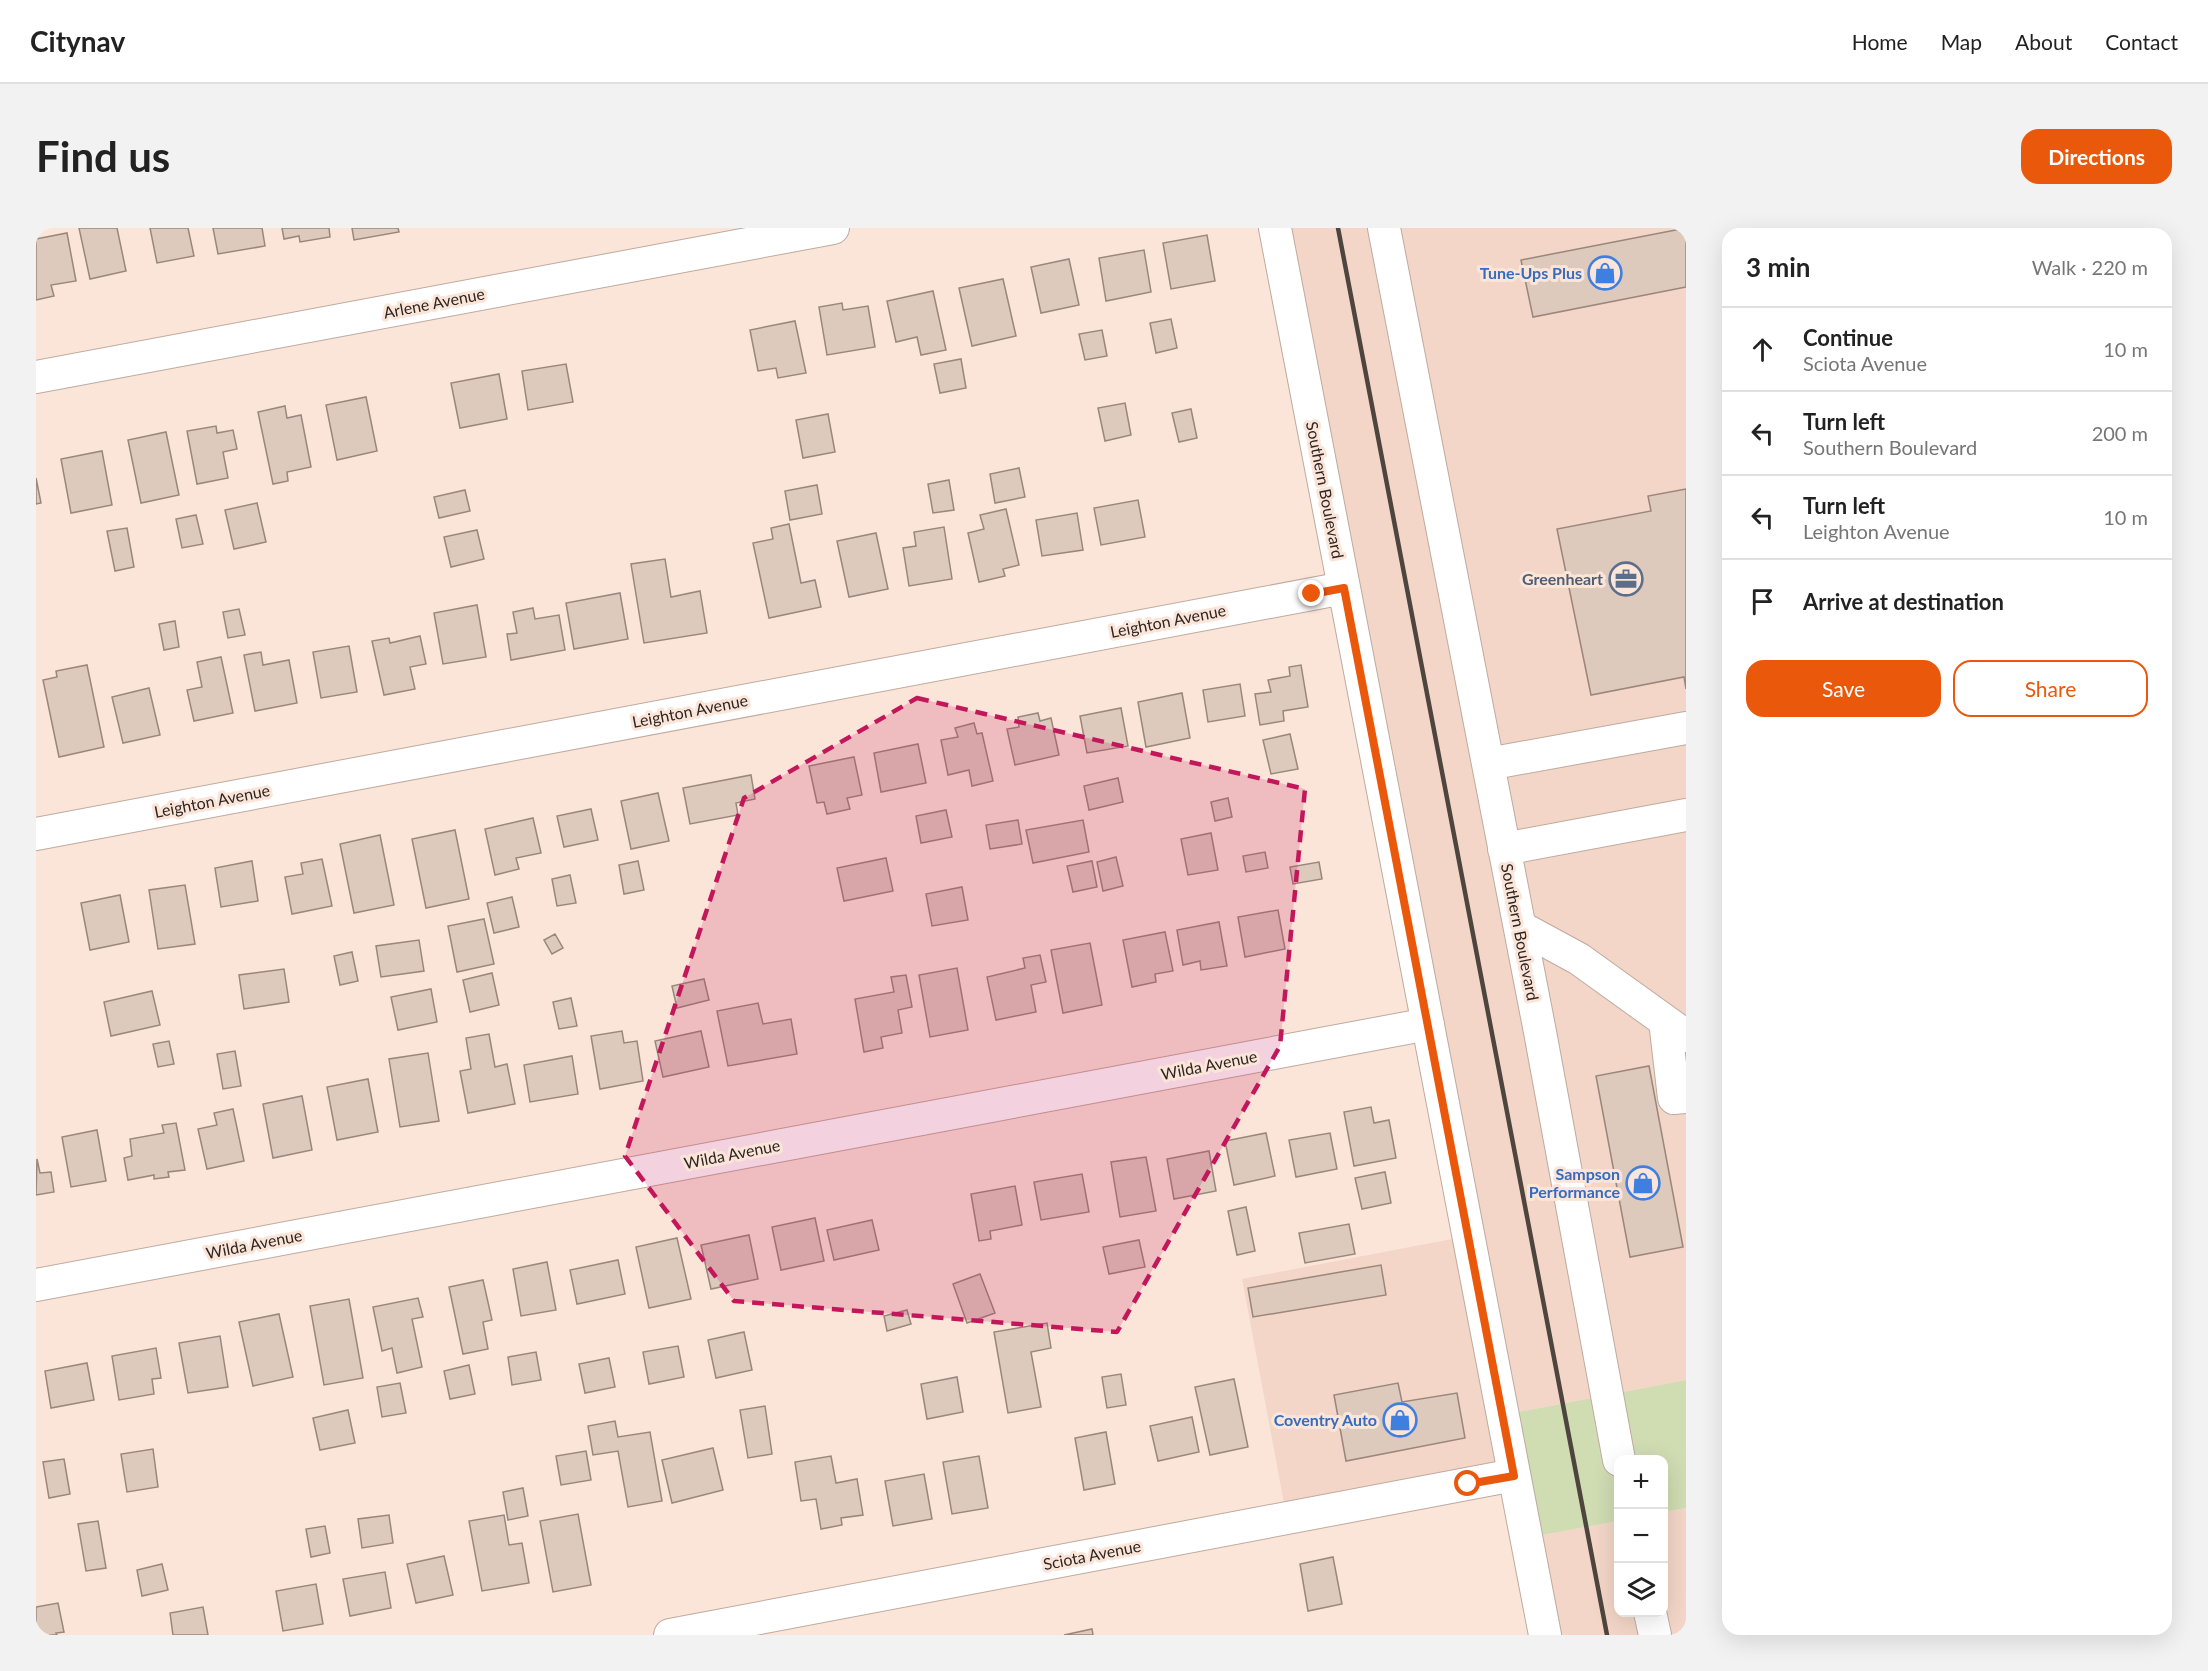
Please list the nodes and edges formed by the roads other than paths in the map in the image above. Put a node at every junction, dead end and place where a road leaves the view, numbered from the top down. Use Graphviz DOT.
graph roads {
  1 [pos="833,228"];
  2 [pos="1275,228"];
  3 [pos="1384,228"];
  4 [pos="36,377"];
  5 [pos="1344,588"];
  6 [pos="1686,728"];
  7 [pos="1488,764"];
  8 [pos="1686,815"];
  9 [pos="36,834"];
  10 [pos="1504,849"];
  11 [pos="1520,927"];
  12 [pos="1428,1024"];
  13 [pos="1676,1029"];
  14 [pos="1686,1096"];
  15 [pos="36,1285"];
  16 [pos="1618,1455"];
  17 [pos="1514,1476"];
  18 [pos="1651,1617"];
  19 [pos="669,1635"];
  20 [pos="1545,1635"];
  21 [pos="1655,1635"];
  1 -- 4 [label="street, Arlene Avenue"];
  2 -- 5 [label="street, Southern Boulevard"];
  3 -- 7 [label="street, Southern Boulevard"];
  5 -- 9 [label="street, Leighton Avenue"];
  5 -- 12 [label="street, Southern Boulevard"];
  6 -- 7 [label="street"];
  7 -- 10 [label="street, Southern Boulevard"];
  8 -- 10 [label="street"];
  10 -- 11 [label="street, Southern Boulevard"];
  11 -- 13 [label="street"];
  11 -- 16 [label="street, Southern Boulevard"];
  12 -- 15 [label="street, Wilda Avenue"];
  12 -- 17 [label="street, Southern Boulevard"];
  13 -- 14 [label="street"];
  17 -- 19 [label="street, Sciota Avenue"];
  17 -- 20 [label="street, Southern Boulevard"];
  18 -- 21 [label="street"];
}
